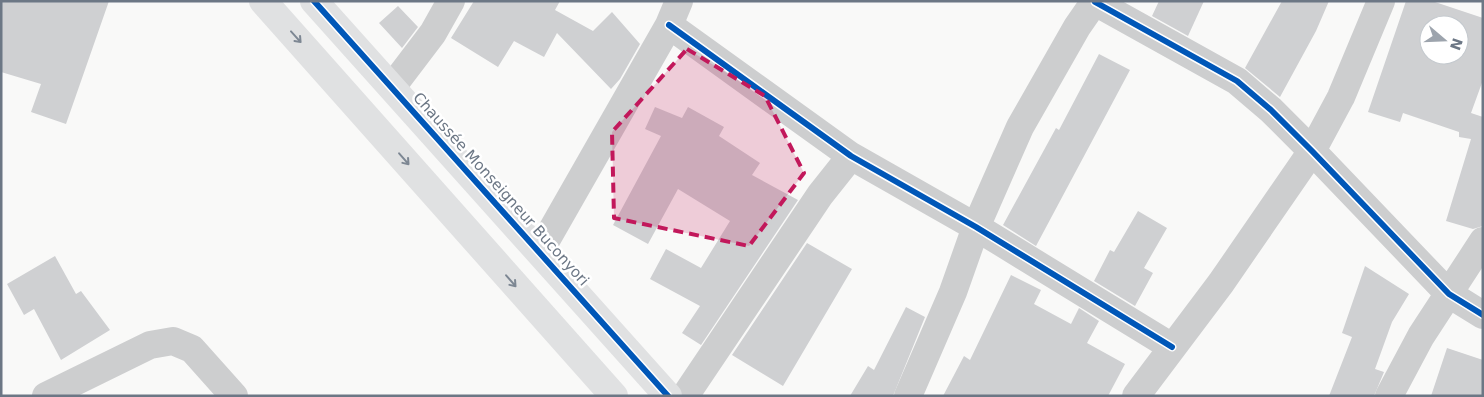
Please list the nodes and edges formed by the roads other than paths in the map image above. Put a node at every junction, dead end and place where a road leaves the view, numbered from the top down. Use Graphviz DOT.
graph roads {
  1 [pos="263,1"];
  2 [pos="314,1"];
  3 [pos="451,1"];
  4 [pos="1381,1"];
  5 [pos="1095,2"];
  6 [pos="674,13"];
  7 [pos="392,87"];
  8 [pos="1312,151"];
  9 [pos="851,156"];
  10 [pos="976,227"];
  11 [pos="1483,241"];
  12 [pos="540,251"];
  13 [pos="1449,294"];
  14 [pos="1483,315"];
  15 [pos="1172,347"];
  16 [pos="46,396"];
  17 [pos="234,396"];
  18 [pos="614,396"];
  19 [pos="668,396"];
  20 [pos="686,396"];
  21 [pos="908,396"];
  22 [pos="1136,396"];
  23 [pos="1389,396"];
  1 -- 18 [label="street, one-way"];
  2 -- 7 [label="street, Chaussée Monseigneur Buconyori"];
  3 -- 7 [label="street"];
  4 -- 8 [label="street"];
  5 -- 8 [label="street"];
  5 -- 10 [label="street"];
  6 -- 9 [label="street"];
  6 -- 12 [label="street"];
  7 -- 12 [label="street, Chaussée Monseigneur Buconyori"];
  8 -- 13 [label="street"];
  8 -- 15 [label="street"];
  9 -- 10 [label="street"];
  9 -- 20 [label="street"];
  10 -- 15 [label="street"];
  10 -- 21 [label="street"];
  11 -- 13 [label="street"];
  12 -- 19 [label="street, Chaussée Monseigneur Buconyori"];
  13 -- 14 [label="street"];
  13 -- 23 [label="street"];
  15 -- 22 [label="street"];
  16 -- 17 [label="street"];
}
